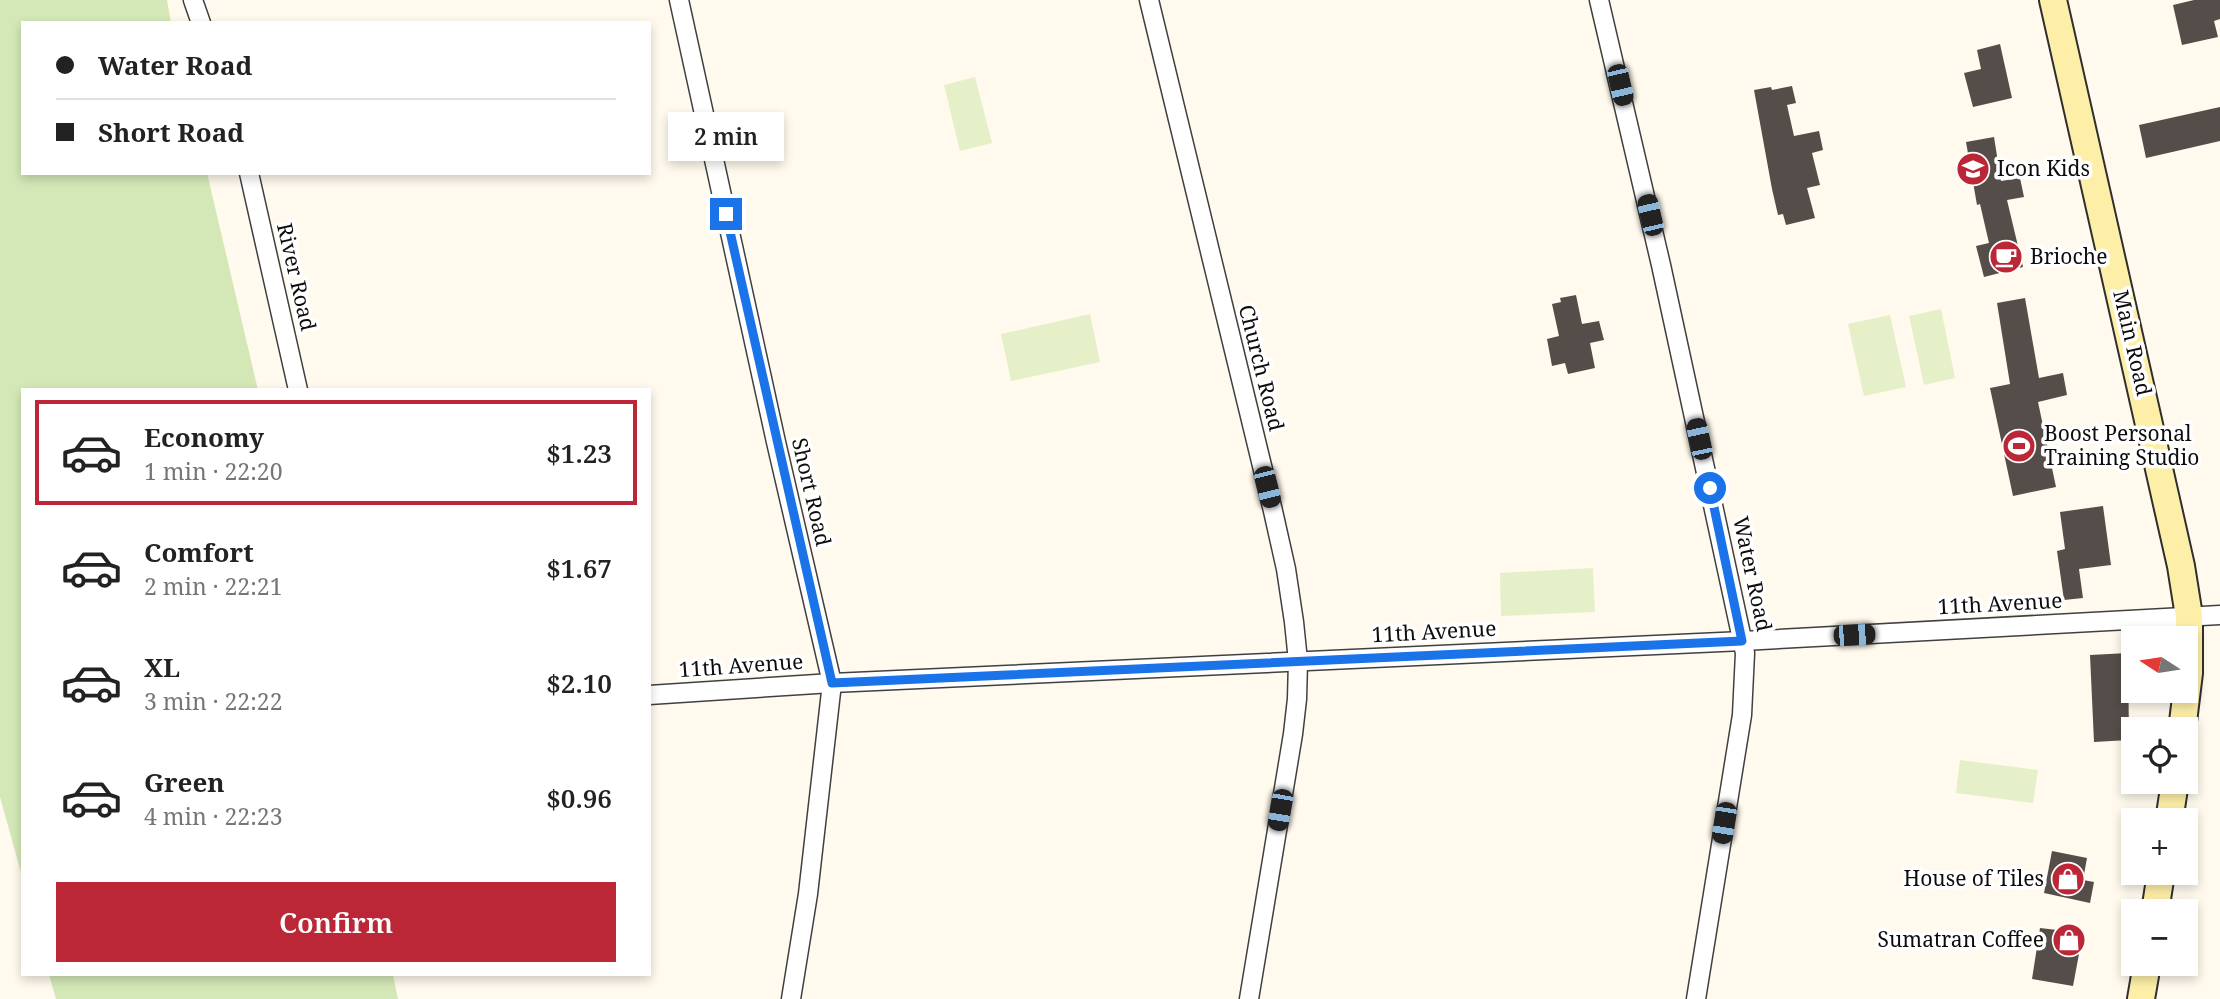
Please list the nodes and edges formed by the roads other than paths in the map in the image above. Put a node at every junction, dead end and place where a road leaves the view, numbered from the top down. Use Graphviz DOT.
graph roads {
  1 [pos="193,0"];
  2 [pos="679,0"];
  3 [pos="1149,0"];
  4 [pos="1599,0"];
  5 [pos="2053,0"];
  6 [pos="200,21"];
  7 [pos="249,175"];
  8 [pos="298,388"];
  9 [pos="2220,615"];
  10 [pos="2189,616"];
  11 [pos="1742,641"];
  12 [pos="1297,661"];
  13 [pos="832,683"];
  14 [pos="651,695"];
  15 [pos="2184,717"];
  16 [pos="2145,976"];
  17 [pos="791,999"];
  18 [pos="1249,999"];
  19 [pos="1696,999"];
  20 [pos="2141,999"];
  1 -- 6 [label="street"];
  2 -- 13 [label="street, Short Road"];
  3 -- 12 [label="street, Church Road"];
  4 -- 11 [label="street, Water Road"];
  5 -- 10 [label="main road, Main Road"];
  7 -- 8 [label="street, River Road"];
  9 -- 10 [label="street, 11th Avenue"];
  10 -- 11 [label="street, 11th Avenue"];
  10 -- 15 [label="main road, Main Road"];
  11 -- 12 [label="street, 11th Avenue"];
  11 -- 19 [label="street, Water Road"];
  12 -- 13 [label="street, 11th Avenue"];
  12 -- 18 [label="street, Church Road"];
  13 -- 14 [label="street, 11th Avenue"];
  13 -- 17 [label="street, Short Road"];
  16 -- 20 [label="main road"];
}
